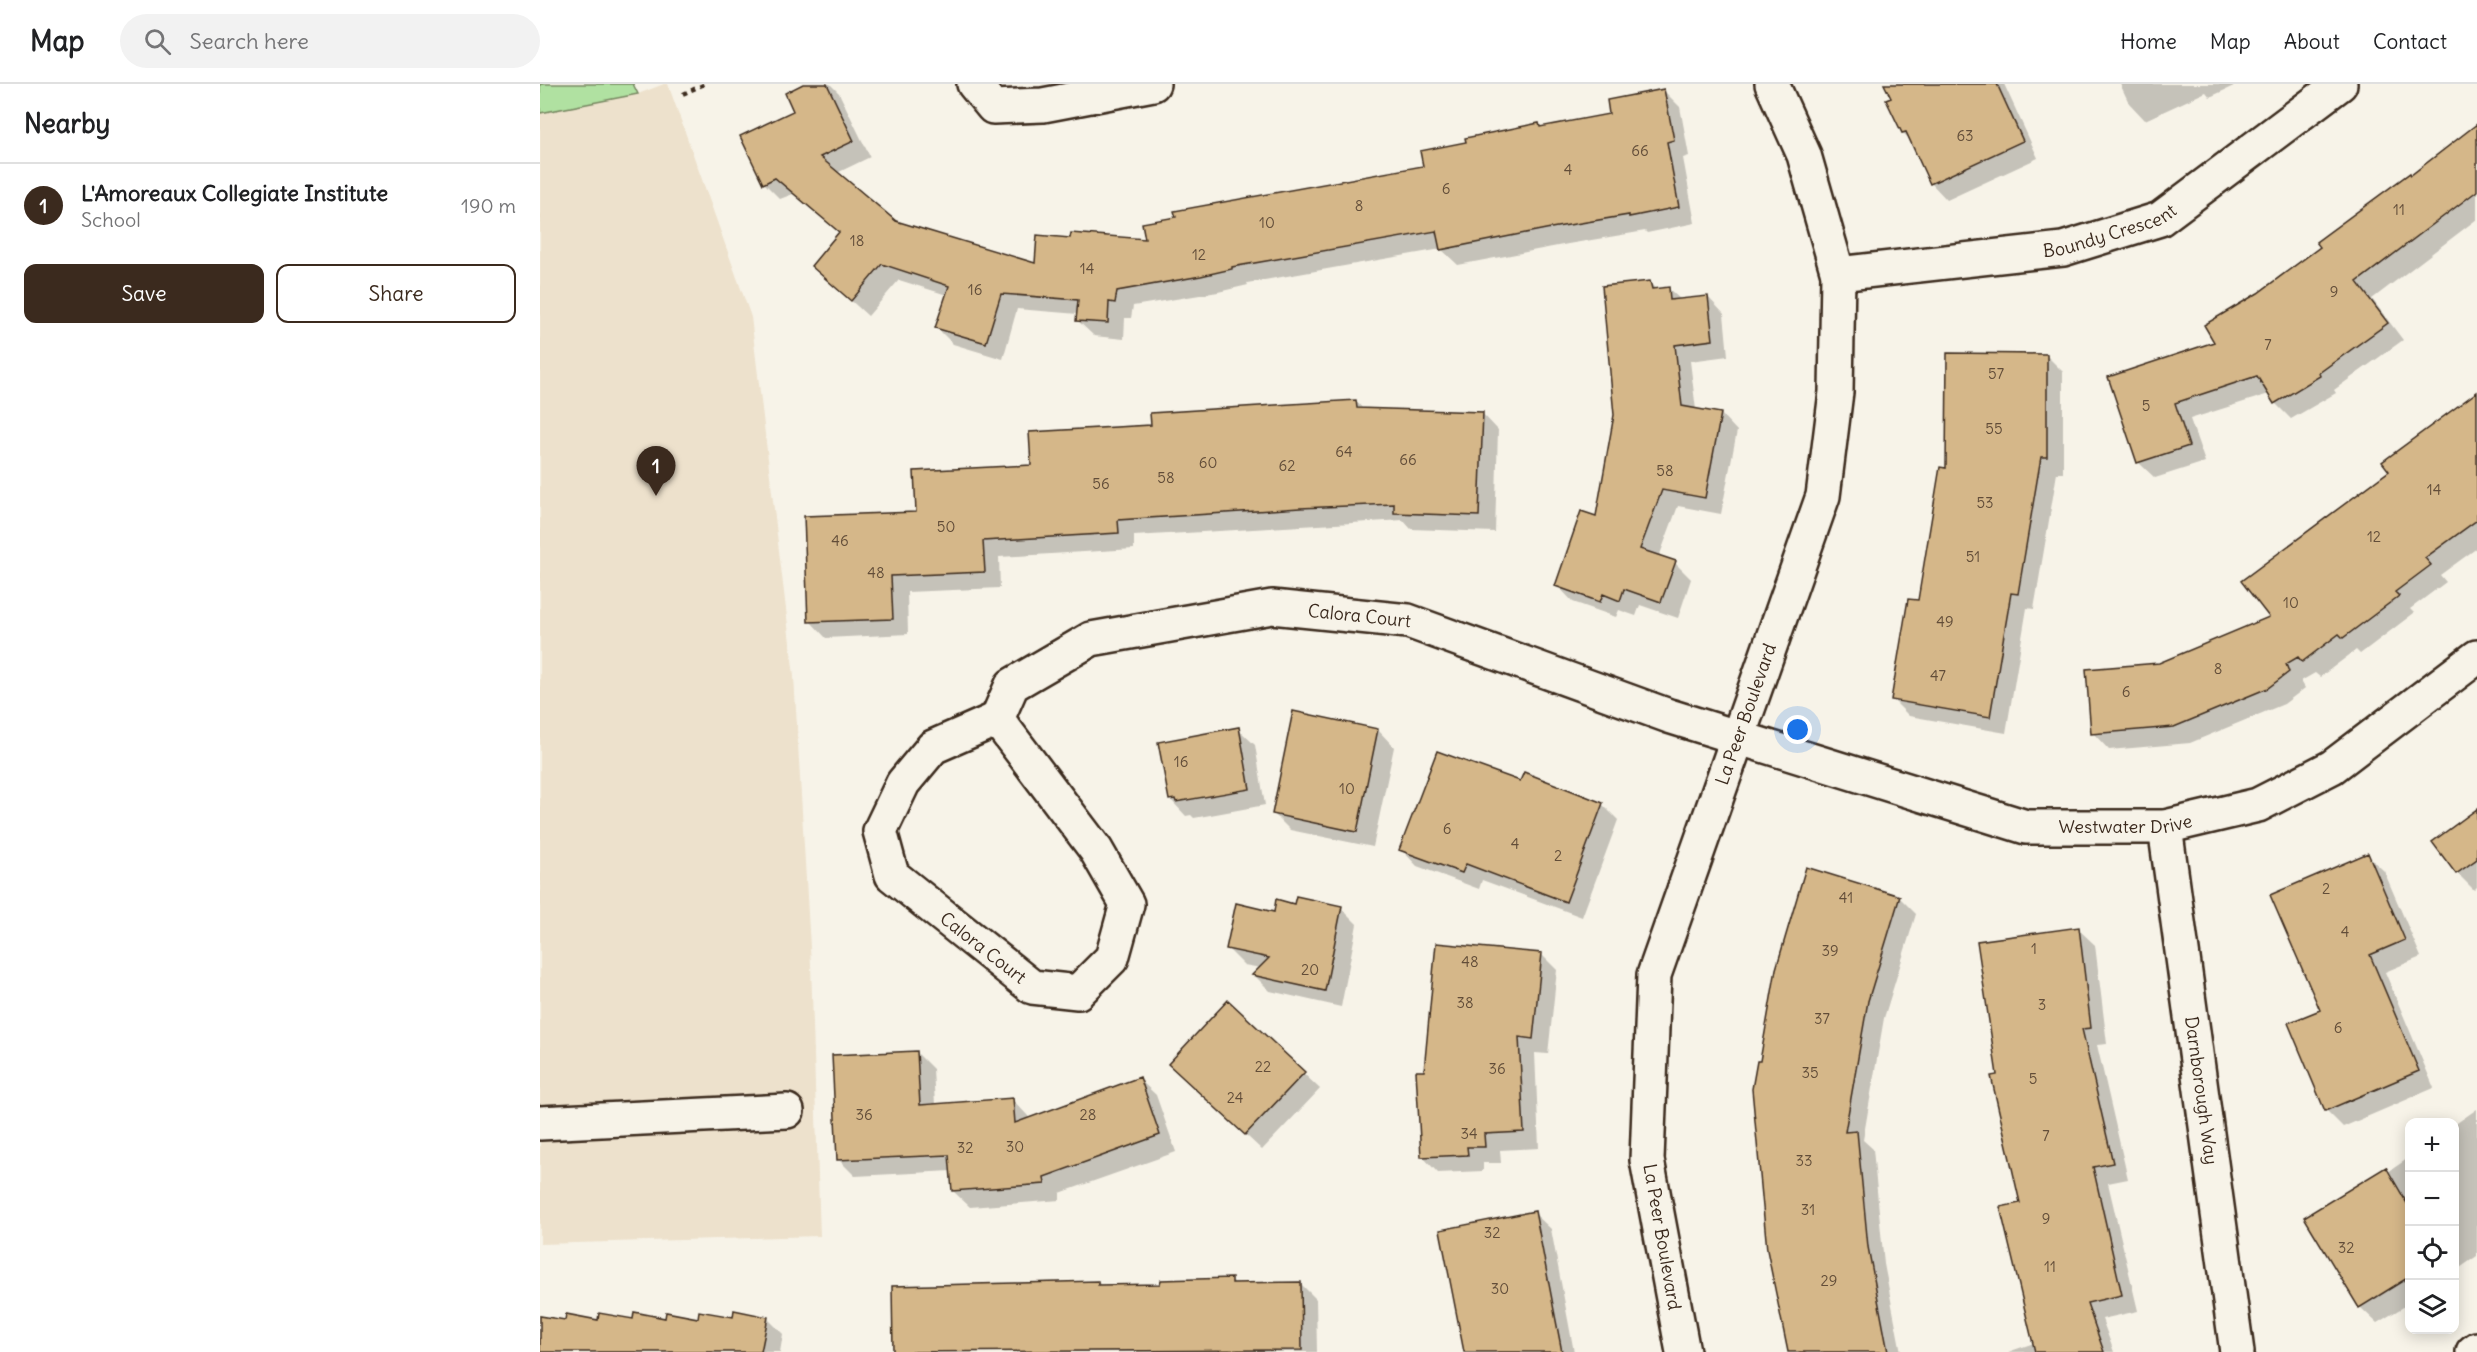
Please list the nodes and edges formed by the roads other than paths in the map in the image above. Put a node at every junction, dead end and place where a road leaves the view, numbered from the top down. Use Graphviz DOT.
graph roads {
  1 [pos="974,84"];
  2 [pos="1153,84"];
  3 [pos="1772,84"];
  4 [pos="2340,84"];
  5 [pos="1838,274"];
  6 [pos="2477,657"];
  7 [pos="997,719"];
  8 [pos="1739,737"];
  9 [pos="2165,827"];
  10 [pos="788,1111"];
  11 [pos="540,1123"];
  12 [pos="2477,1349"];
  13 [pos="1683,1352"];
  14 [pos="2237,1352"];
  15 [pos="2473,1352"];
  1 -- 2 [label="street"];
  3 -- 5 [label="street, La Peer Boulevard"];
  4 -- 5 [label="street, Boundy Crescent"];
  5 -- 8 [label="street, La Peer Boulevard"];
  6 -- 9 [label="street, Westwater Drive"];
  7 -- 7 [label="street, Calora Court"];
  7 -- 8 [label="street, Calora Court"];
  8 -- 9 [label="street, Westwater Drive"];
  8 -- 13 [label="street, La Peer Boulevard"];
  9 -- 14 [label="street, Darnborough Way"];
  10 -- 11 [label="street"];
  12 -- 15 [label="street"];
}
